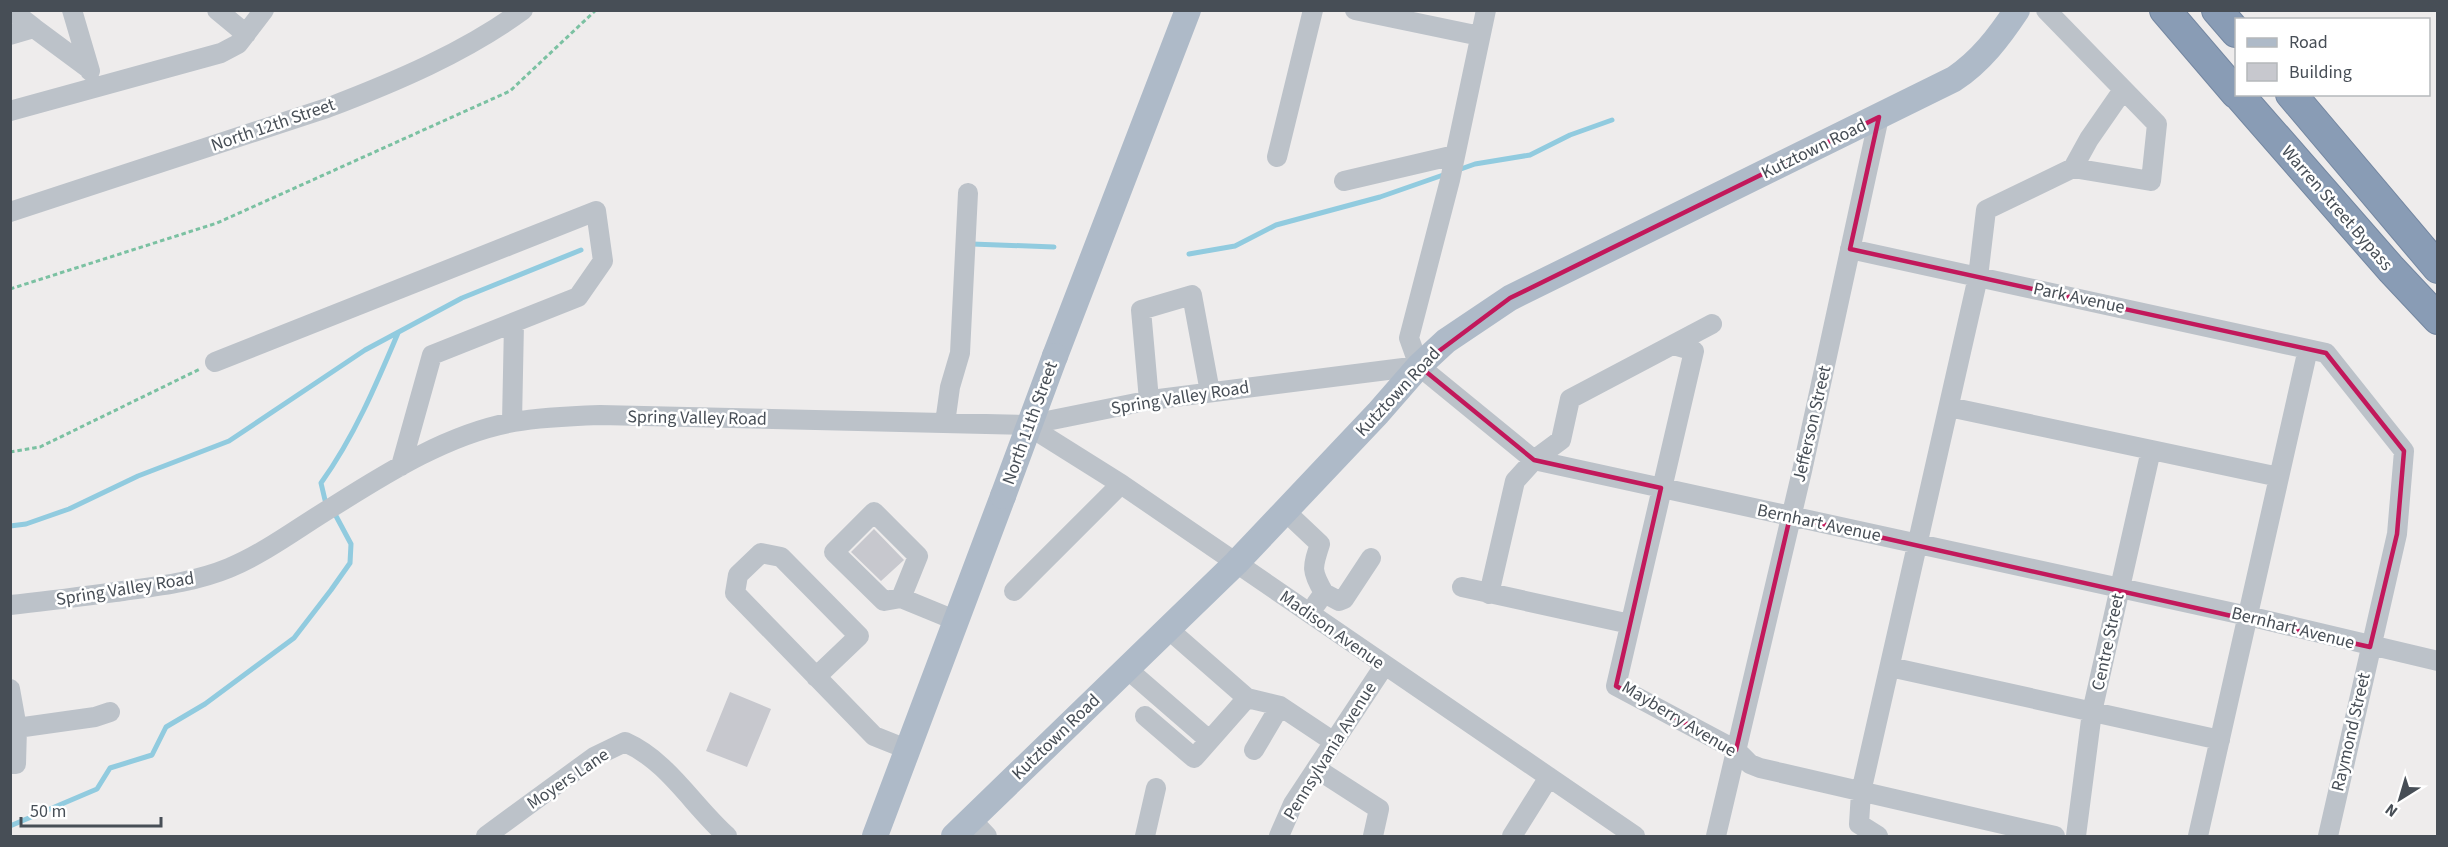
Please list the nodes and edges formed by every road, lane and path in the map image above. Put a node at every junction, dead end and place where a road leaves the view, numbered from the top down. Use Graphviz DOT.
graph roads {
  1 [pos="11,10"];
  2 [pos="72,10"];
  3 [pos="218,10"];
  4 [pos="264,10"];
  5 [pos="523,10"];
  6 [pos="596,10"];
  7 [pos="1188,10"];
  8 [pos="1313,10"];
  9 [pos="1355,10"];
  10 [pos="1486,10"];
  11 [pos="2017,10"];
  12 [pos="2046,10"];
  13 [pos="2165,10"];
  14 [pos="2217,10"];
  15 [pos="34,28"];
  16 [pos="2235,31"];
  17 [pos="246,34"];
  18 [pos="10,35"];
  19 [pos="1480,36"];
  20 [pos="88,68"];
  21 [pos="96,87"];
  22 [pos="2123,90"];
  23 [pos="2235,92"];
  24 [pos="2239,96"];
  25 [pos="2293,96"];
  26 [pos="10,111"];
  27 [pos="1879,117"];
  28 [pos="2342,153"];
  29 [pos="1455,155"];
  30 [pos="1277,157"];
  31 [pos="2073,168"];
  32 [pos="1344,181"];
  33 [pos="968,193"];
  34 [pos="10,212"];
  35 [pos="2438,243"];
  36 [pos="1850,249"];
  37 [pos="2438,268"];
  38 [pos="2391,269"];
  39 [pos="1977,277"];
  40 [pos="10,289"];
  41 [pos="2438,319"];
  42 [pos="514,323"];
  43 [pos="1712,324"];
  44 [pos="2438,336"];
  45 [pos="1673,345"];
  46 [pos="2308,349"];
  47 [pos="215,362"];
  48 [pos="1419,366"];
  49 [pos="1210,392"];
  50 [pos="1149,400"];
  51 [pos="1949,407"];
  52 [pos="512,422"];
  53 [pos="945,423"];
  54 [pos="1027,425"];
  55 [pos="2151,450"];
  56 [pos="10,452"];
  57 [pos="1534,460"];
  58 [pos="401,466"];
  59 [pos="2279,477"];
  60 [pos="1121,484"];
  61 [pos="1661,488"];
  62 [pos="1285,511"];
  63 [pos="1790,517"];
  64 [pos="1919,545"];
  65 [pos="1371,558"];
  66 [pos="1236,563"];
  67 [pos="1462,587"];
  68 [pos="2119,588"];
  69 [pos="1014,591"];
  70 [pos="1324,593"];
  71 [pos="1489,594"];
  72 [pos="901,598"];
  73 [pos="10,605"];
  74 [pos="1309,614"];
  75 [pos="2248,616"];
  76 [pos="957,621"];
  77 [pos="1630,624"];
  78 [pos="1167,628"];
  79 [pos="2370,647"];
  80 [pos="2438,661"];
  81 [pos="1384,666"];
  82 [pos="1890,667"];
  83 [pos="1126,668"];
  84 [pos="816,676"];
  85 [pos="10,689"];
  86 [pos="1247,698"];
  87 [pos="1280,706"];
  88 [pos="111,712"];
  89 [pos="2092,712"];
  90 [pos="1145,716"];
  91 [pos="17,728"];
  92 [pos="2220,740"];
  93 [pos="1209,741"];
  94 [pos="1334,742"];
  95 [pos="909,750"];
  96 [pos="1254,750"];
  97 [pos="1736,750"];
  98 [pos="10,764"];
  99 [pos="1317,769"];
  100 [pos="1549,777"];
  101 [pos="1156,788"];
  102 [pos="1862,792"];
  103 [pos="971,831"];
  104 [pos="486,837"];
  105 [pos="727,837"];
  106 [pos="875,837"];
  107 [pos="1145,837"];
  108 [pos="1279,837"];
  109 [pos="1373,837"];
  110 [pos="1512,837"];
  111 [pos="1635,837"];
  112 [pos="1716,837"];
  113 [pos="1878,837"];
  114 [pos="2055,837"];
  115 [pos="2076,837"];
  116 [pos="2198,837"];
  117 [pos="2328,837"];
  1 -- 15 [label="street"];
  2 -- 20 [label="street"];
  3 -- 17 [label="street"];
  4 -- 17 [label="street"];
  5 -- 34 [label="street, North 12th Street"];
  6 -- 40 [label="path"];
  7 -- 76 [label="main road, North 11th Street, bridge"];
  8 -- 30 [label="street"];
  9 -- 19 [label="street"];
  10 -- 19 [label="street"];
  11 -- 27 [label="main road, Kutztown Road"];
  12 -- 22 [label="street"];
  13 -- 23 [label="highway, Warren Street Bypass"];
  14 -- 16 [label="highway"];
  15 -- 18 [label="street"];
  15 -- 20 [label="street"];
  17 -- 21 [label="street"];
  19 -- 29 [label="street"];
  20 -- 21 [label="street"];
  21 -- 26 [label="street"];
  22 -- 31 [label="street"];
  22 -- 31 [label="street"];
  24 -- 38 [label="highway, Warren Street Bypass"];
  25 -- 28 [label="highway, Warren Street Bypass"];
  27 -- 36 [label="street, Jefferson Street"];
  27 -- 48 [label="main road, Kutztown Road"];
  28 -- 35 [label="highway"];
  28 -- 37 [label="highway, Warren Street Bypass"];
  29 -- 32 [label="street"];
  29 -- 48 [label="street"];
  31 -- 39 [label="street"];
  33 -- 53 [label="street"];
  36 -- 39 [label="street, Park Avenue"];
  36 -- 63 [label="street, Jefferson Street"];
  38 -- 41 [label="highway, Warren Street Bypass"];
  38 -- 44 [label="highway"];
  39 -- 46 [label="street, Park Avenue"];
  39 -- 51 [label="street"];
  42 -- 47 [label="street"];
  42 -- 52 [label="street"];
  42 -- 58 [label="street"];
  43 -- 45 [label="street"];
  45 -- 57 [label="street"];
  45 -- 61 [label="street, Mayberry Avenue"];
  46 -- 59 [label="street"];
  46 -- 79 [label="street, Raymond Street"];
  47 -- 56 [label="path"];
  48 -- 49 [label="street, Spring Valley Road"];
  48 -- 57 [label="street, Bernhart Avenue"];
  48 -- 62 [label="main road, Kutztown Road"];
  49 -- 50 [label="street, Spring Valley Road"];
  49 -- 50 [label="street"];
  50 -- 54 [label="street, Spring Valley Road"];
  51 -- 55 [label="street"];
  51 -- 64 [label="street"];
  52 -- 53 [label="street, Spring Valley Road"];
  52 -- 58 [label="street, Spring Valley Road"];
  53 -- 54 [label="street, Spring Valley Road"];
  54 -- 60 [label="street, Madison Avenue"];
  55 -- 59 [label="street"];
  55 -- 68 [label="street, Centre Street"];
  57 -- 61 [label="street, Bernhart Avenue"];
  57 -- 71 [label="street"];
  58 -- 73 [label="street, Spring Valley Road"];
  59 -- 75 [label="street"];
  60 -- 66 [label="street, Madison Avenue"];
  60 -- 69 [label="street"];
  61 -- 63 [label="street, Bernhart Avenue"];
  61 -- 77 [label="street, Mayberry Avenue"];
  62 -- 66 [label="main road, Kutztown Road"];
  62 -- 70 [label="street"];
  63 -- 64 [label="street, Bernhart Avenue"];
  63 -- 97 [label="street, Jefferson Street"];
  64 -- 68 [label="street, Bernhart Avenue"];
  64 -- 82 [label="street"];
  65 -- 70 [label="street"];
  66 -- 74 [label="street, Madison Avenue"];
  66 -- 78 [label="main road, Kutztown Road"];
  67 -- 71 [label="street"];
  68 -- 75 [label="street, Bernhart Avenue"];
  68 -- 89 [label="street, Centre Street"];
  70 -- 74 [label="street"];
  71 -- 77 [label="street"];
  72 -- 72 [label="street"];
  72 -- 76 [label="street"];
  74 -- 81 [label="street, Madison Avenue"];
  75 -- 79 [label="street, Bernhart Avenue"];
  75 -- 92 [label="street"];
  76 -- 95 [label="main road, North 11th Street"];
  77 -- 97 [label="street, Mayberry Avenue"];
  78 -- 83 [label="main road, Kutztown Road"];
  78 -- 86 [label="street"];
  79 -- 80 [label="street, Bernhart Avenue"];
  79 -- 117 [label="street, Raymond Street"];
  81 -- 94 [label="street, Pennsylvania Avenue"];
  81 -- 100 [label="street, Madison Avenue"];
  82 -- 89 [label="street"];
  82 -- 102 [label="street"];
  83 -- 93 [label="street"];
  83 -- 103 [label="main road, Kutztown Road"];
  84 -- 84 [label="street"];
  84 -- 95 [label="street"];
  85 -- 91 [label="street"];
  86 -- 87 [label="street"];
  86 -- 93 [label="street"];
  87 -- 94 [label="street"];
  87 -- 96 [label="street"];
  88 -- 91 [label="street"];
  89 -- 92 [label="street"];
  89 -- 115 [label="street, Centre Street"];
  90 -- 93 [label="street"];
  91 -- 98 [label="street"];
  92 -- 116 [label="street"];
  94 -- 99 [label="street, Pennsylvania Avenue"];
  95 -- 106 [label="main road, North 11th Street"];
  97 -- 102 [label="street, Mayberry Avenue"];
  97 -- 112 [label="street, Jefferson Street"];
  99 -- 108 [label="street, Pennsylvania Avenue"];
  99 -- 109 [label="street"];
  100 -- 110 [label="street"];
  100 -- 111 [label="street, Madison Avenue"];
  101 -- 107 [label="street"];
  102 -- 113 [label="street"];
  102 -- 114 [label="street, Mayberry Avenue"];
  104 -- 105 [label="street, Moyers Lane"];
}
